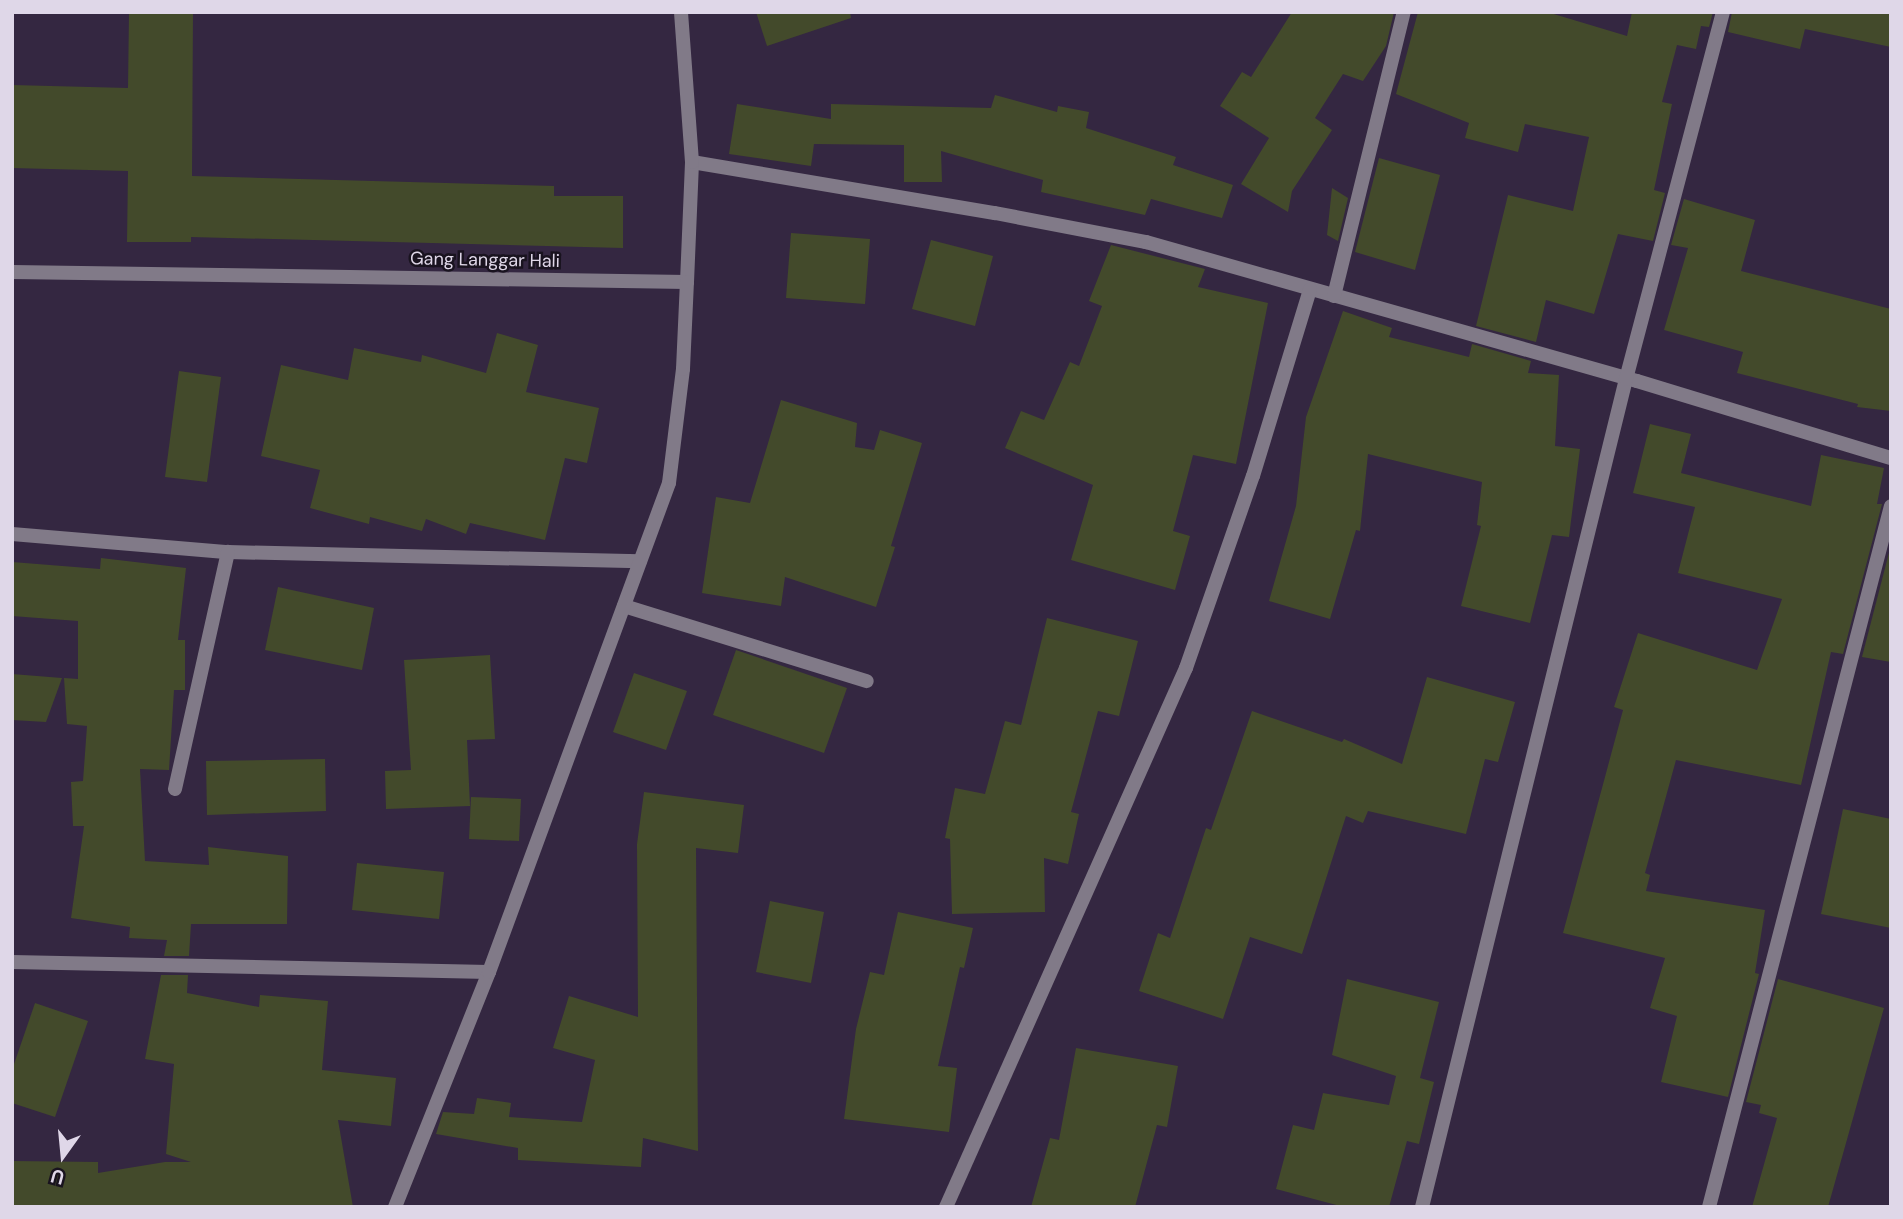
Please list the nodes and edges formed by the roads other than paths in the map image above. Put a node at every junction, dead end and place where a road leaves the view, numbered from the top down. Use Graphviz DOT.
graph roads {
  1 [pos="681,12"];
  2 [pos="1404,12"];
  3 [pos="1723,12"];
  4 [pos="692,162"];
  5 [pos="12,272"];
  6 [pos="687,282"];
  7 [pos="1310,289"];
  8 [pos="1334,296"];
  9 [pos="1626,379"];
  10 [pos="1891,458"];
  11 [pos="1891,506"];
  12 [pos="12,534"];
  13 [pos="229,552"];
  14 [pos="640,561"];
  15 [pos="624,606"];
  16 [pos="867,681"];
  17 [pos="175,789"];
  18 [pos="12,962"];
  19 [pos="489,972"];
  20 [pos="395,1207"];
  21 [pos="946,1207"];
  22 [pos="1422,1207"];
  23 [pos="1709,1207"];
  1 -- 4 [label="street"];
  2 -- 8 [label="street"];
  3 -- 9 [label="street"];
  4 -- 6 [label="street"];
  4 -- 7 [label="street"];
  5 -- 6 [label="street, Gang Langgar Hali"];
  6 -- 14 [label="street"];
  7 -- 8 [label="street"];
  7 -- 21 [label="street"];
  8 -- 9 [label="street"];
  9 -- 10 [label="street"];
  9 -- 22 [label="street"];
  11 -- 23 [label="street"];
  12 -- 13 [label="street"];
  13 -- 14 [label="street"];
  13 -- 17 [label="street"];
  14 -- 15 [label="street"];
  15 -- 16 [label="street"];
  15 -- 19 [label="street"];
  18 -- 19 [label="street"];
  19 -- 20 [label="street"];
}
